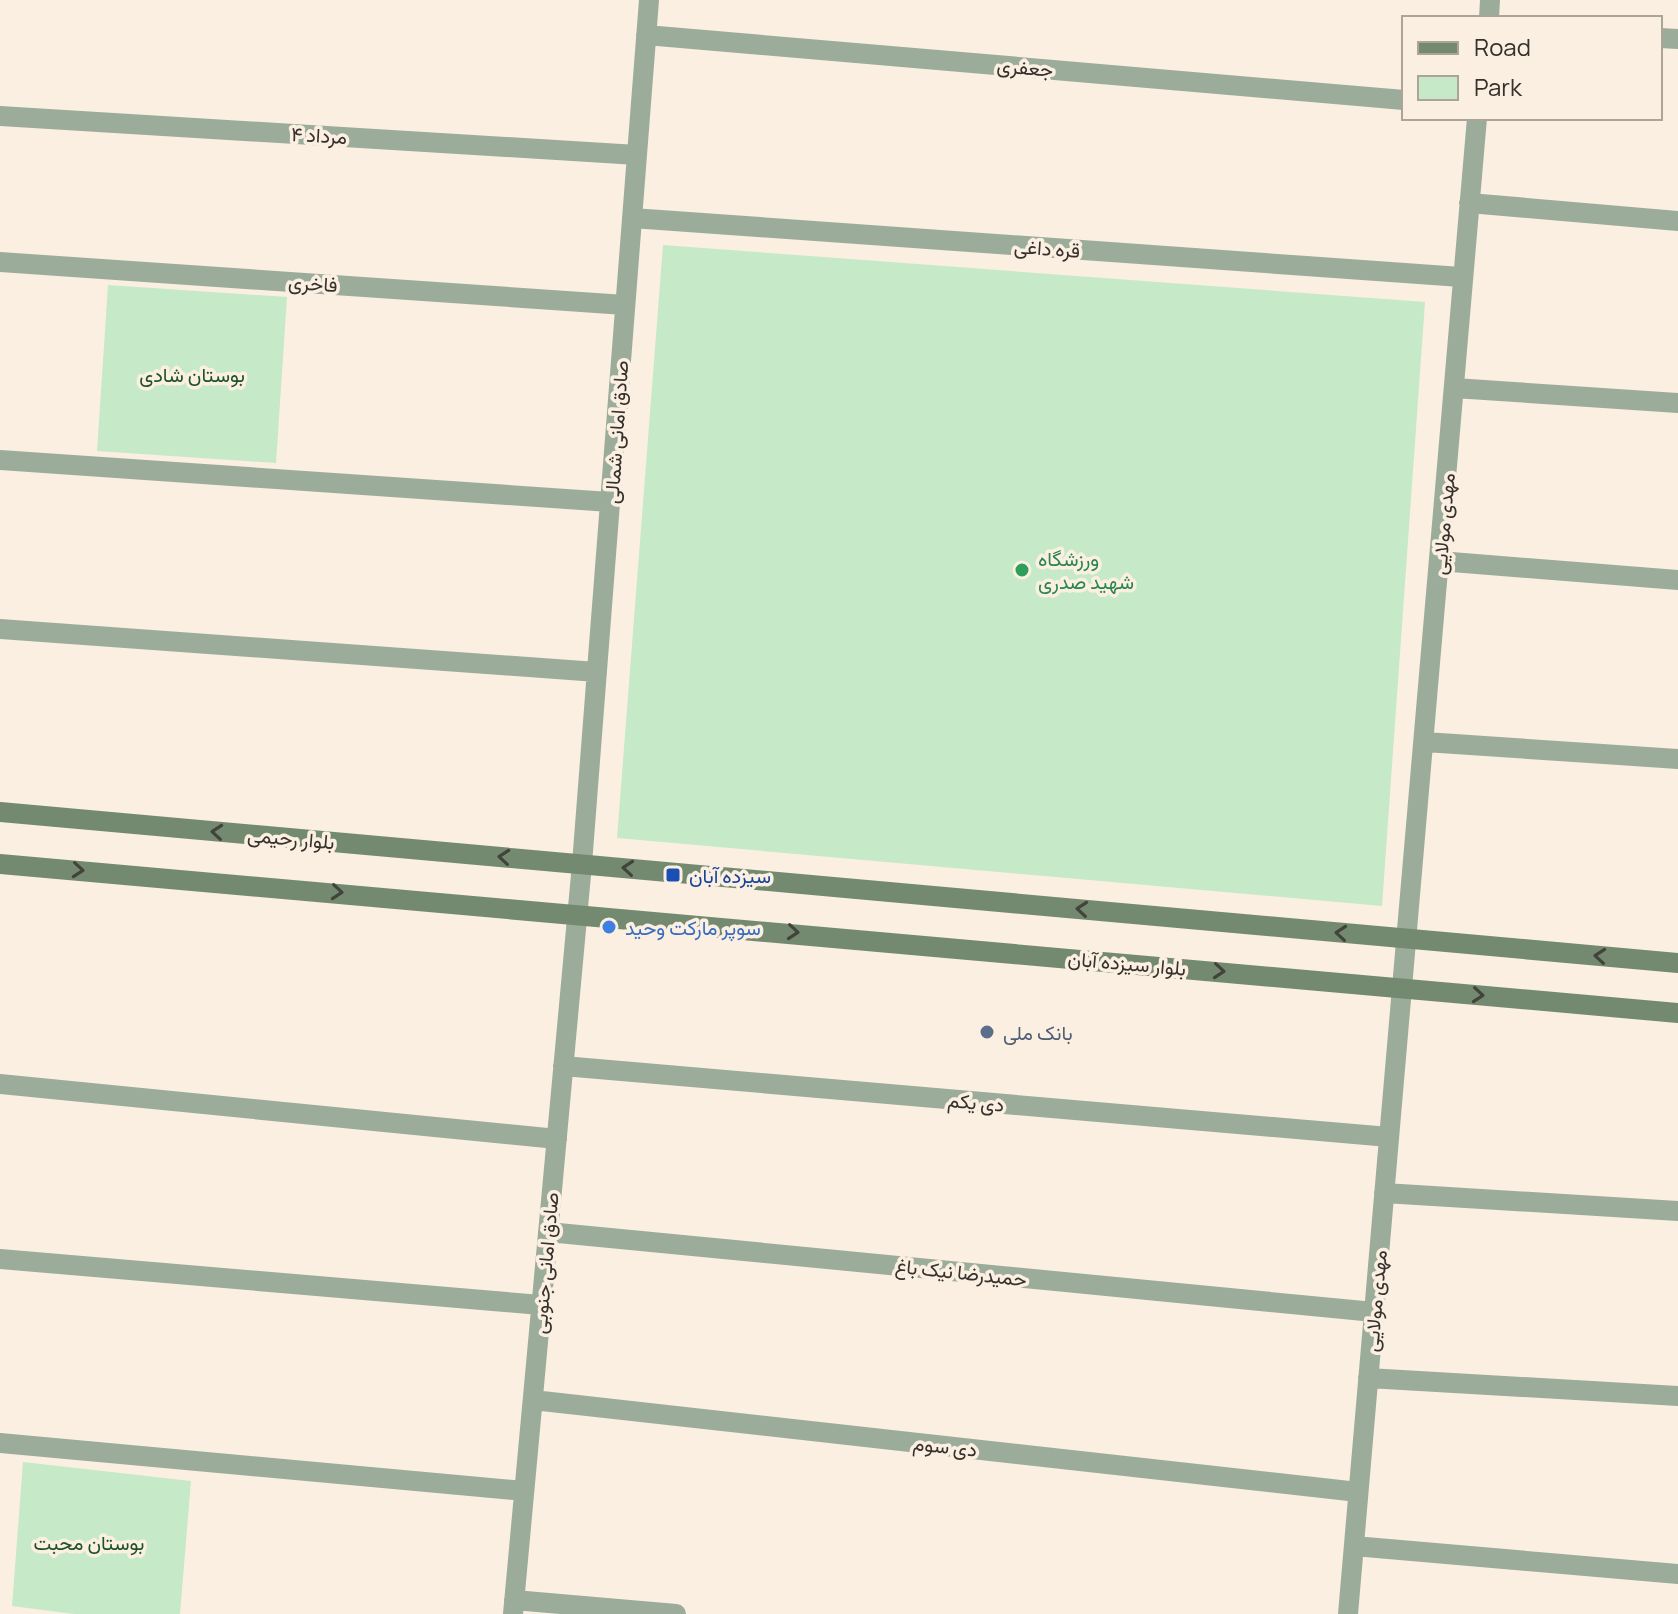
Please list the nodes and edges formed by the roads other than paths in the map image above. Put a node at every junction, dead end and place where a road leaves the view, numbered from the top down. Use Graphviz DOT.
graph roads {
  1 [pos="649,0"];
  2 [pos="646,35"];
  3 [pos="1402,100"];
  4 [pos="0,116"];
  5 [pos="1477,120"];
  6 [pos="637,155"];
  7 [pos="1469,203"];
  8 [pos="632,218"];
  9 [pos="1678,221"];
  10 [pos="0,262"];
  11 [pos="1461,277"];
  12 [pos="625,305"];
  13 [pos="1454,388"];
  14 [pos="1678,403"];
  15 [pos="0,460"];
  16 [pos="610,502"];
  17 [pos="1439,561"];
  18 [pos="1678,580"];
  19 [pos="0,629"];
  20 [pos="597,672"];
  21 [pos="1425,742"];
  22 [pos="1678,759"];
  23 [pos="0,812"];
  24 [pos="0,864"];
  25 [pos="582,864"];
  26 [pos="576,913"];
  27 [pos="1408,935"];
  28 [pos="1678,963"];
  29 [pos="1403,988"];
  30 [pos="1678,1013"];
  31 [pos="563,1066"];
  32 [pos="0,1084"];
  33 [pos="1389,1137"];
  34 [pos="557,1139"];
  35 [pos="1384,1193"];
  36 [pos="1678,1211"];
  37 [pos="548,1232"];
  38 [pos="0,1259"];
  39 [pos="541,1305"];
  40 [pos="1374,1312"];
  41 [pos="1368,1378"];
  42 [pos="1678,1396"];
  43 [pos="533,1400"];
  44 [pos="0,1443"];
  45 [pos="524,1491"];
  46 [pos="1358,1492"];
  47 [pos="1354,1546"];
  48 [pos="1678,1574"];
  49 [pos="514,1607"];
  50 [pos="676,1614"];
  51 [pos="1348,1614"];
  1 -- 2 [label="street, صادق امانی شمالی"];
  2 -- 3 [label="street, جعفری"];
  2 -- 6 [label="street, صادق امانی شمالی"];
  4 -- 6 [label="street, مرداد ۴"];
  5 -- 7 [label="street, مهدی مولایی"];
  6 -- 8 [label="street, صادق امانی شمالی"];
  7 -- 9 [label="street"];
  7 -- 11 [label="street, مهدی مولایی"];
  8 -- 11 [label="street, قره داغی"];
  8 -- 12 [label="street, صادق امانی شمالی"];
  10 -- 12 [label="street, فاخری"];
  11 -- 13 [label="street, مهدی مولایی"];
  12 -- 16 [label="street, صادق امانی شمالی"];
  13 -- 14 [label="street"];
  13 -- 17 [label="street, مهدی مولایی"];
  15 -- 16 [label="street"];
  16 -- 20 [label="street, صادق امانی شمالی"];
  17 -- 18 [label="street"];
  17 -- 21 [label="street, مهدی مولایی"];
  19 -- 20 [label="street"];
  20 -- 25 [label="street, صادق امانی شمالی"];
  21 -- 22 [label="street"];
  21 -- 27 [label="street, مهدی مولایی"];
  25 -- 23 [label="main road, بلوار رحیمی, one-way"];
  24 -- 26 [label="main road, one-way"];
  25 -- 26 [label="street, صادق امانی شمالی"];
  27 -- 25 [label="main road, one-way"];
  26 -- 29 [label="main road, بلوار سیزده آبان, one-way"];
  26 -- 31 [label="street, صادق امانی جنوبی"];
  28 -- 27 [label="main road, one-way"];
  27 -- 29 [label="street, مهدی مولایی"];
  29 -- 30 [label="main road, بلوار سیزده آبان, one-way"];
  29 -- 33 [label="street, مهدی مولایی"];
  31 -- 33 [label="street, دی یکم"];
  31 -- 34 [label="street, صادق امانی جنوبی"];
  32 -- 34 [label="street"];
  33 -- 35 [label="street, مهدی مولایی"];
  34 -- 37 [label="street, صادق امانی جنوبی"];
  35 -- 36 [label="street"];
  35 -- 40 [label="street, مهدی مولایی"];
  37 -- 39 [label="street, صادق امانی جنوبی"];
  37 -- 40 [label="street, حمیدرضا نیک باغ"];
  38 -- 39 [label="street"];
  39 -- 43 [label="street, صادق امانی جنوبی"];
  40 -- 41 [label="street, مهدی مولایی"];
  41 -- 42 [label="street"];
  41 -- 46 [label="street, مهدی مولایی"];
  43 -- 45 [label="street, صادق امانی جنوبی"];
  43 -- 46 [label="street, دی سوم"];
  44 -- 45 [label="street"];
  45 -- 49 [label="street, صادق امانی جنوبی"];
  46 -- 47 [label="street, مهدی مولایی"];
  47 -- 48 [label="street"];
  47 -- 51 [label="street, مهدی مولایی"];
  49 -- 50 [label="street"];
}
